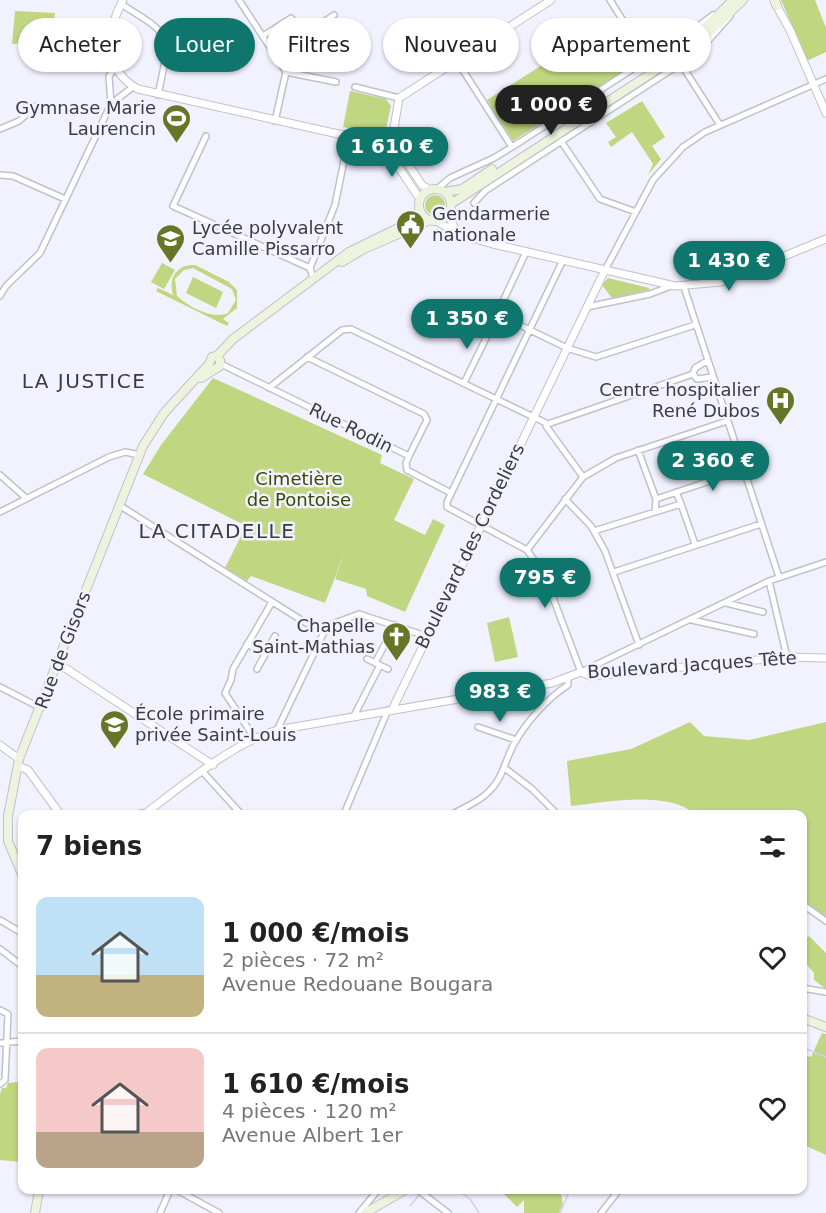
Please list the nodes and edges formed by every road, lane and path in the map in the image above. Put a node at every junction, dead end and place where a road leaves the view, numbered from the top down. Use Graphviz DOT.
graph roads {
  1 [pos="239,0"];
  2 [pos="550,0"];
  3 [pos="610,0"];
  4 [pos="748,0"];
  5 [pos="736,1"];
  6 [pos="122,2"];
  7 [pos="775,2"];
  8 [pos="334,15"];
  9 [pos="117,18"];
  10 [pos="621,18"];
  11 [pos="711,18"];
  12 [pos="519,20"];
  13 [pos="263,36"];
  14 [pos="711,38"];
  15 [pos="267,42"];
  16 [pos="112,72"];
  17 [pos="121,72"];
  18 [pos="286,72"];
  19 [pos="440,72"];
  20 [pos="464,72"];
  21 [pos="627,72"];
  22 [pos="669,72"];
  23 [pos="686,72"];
  24 [pos="826,79"];
  25 [pos="336,82"];
  26 [pos="813,84"];
  27 [pos="134,86"];
  28 [pos="355,87"];
  29 [pos="158,95"];
  30 [pos="399,98"];
  31 [pos="111,104"];
  32 [pos="36,106"];
  33 [pos="826,113"];
  34 [pos="275,121"];
  35 [pos="720,125"];
  36 [pos="0,129"];
  37 [pos="206,136"];
  38 [pos="349,136"];
  39 [pos="392,140"];
  40 [pos="561,141"];
  41 [pos="383,144"];
  42 [pos="512,147"];
  43 [pos="0,175"];
  44 [pos="477,185"];
  45 [pos="437,191"];
  46 [pos="485,191"];
  47 [pos="65,199"];
  48 [pos="420,199"];
  49 [pos="474,203"];
  50 [pos="451,204"];
  51 [pos="420,210"];
  52 [pos="636,212"];
  53 [pos="448,214"];
  54 [pos="433,221"];
  55 [pos="456,231"];
  56 [pos="826,239"];
  57 [pos="526,252"];
  58 [pos="563,260"];
  59 [pos="310,268"];
  60 [pos="605,270"];
  61 [pos="313,278"];
  62 [pos="671,286"];
  63 [pos="684,287"];
  64 [pos="0,296"];
  65 [pos="587,307"];
  66 [pos="695,325"];
  67 [pos="492,326"];
  68 [pos="529,331"];
  69 [pos="567,348"];
  70 [pos="307,357"];
  71 [pos="216,361"];
  72 [pos="707,361"];
  73 [pos="693,375"];
  74 [pos="712,376"];
  75 [pos="464,383"];
  76 [pos="269,387"];
  77 [pos="496,398"];
  78 [pos="534,416"];
  79 [pos="727,421"];
  80 [pos="548,424"];
  81 [pos="638,450"];
  82 [pos="140,454"];
  83 [pos="409,456"];
  84 [pos="743,470"];
  85 [pos="0,475"];
  86 [pos="583,477"];
  87 [pos="676,492"];
  88 [pos="451,493"];
  89 [pos="26,498"];
  90 [pos="565,499"];
  91 [pos="656,499"];
  92 [pos="681,504"];
  93 [pos="119,505"];
  94 [pos="0,512"];
  95 [pos="655,512"];
  96 [pos="481,524"];
  97 [pos="761,524"];
  98 [pos="594,531"];
  99 [pos="695,544"];
  100 [pos="527,550"];
  101 [pos="826,562"];
  102 [pos="614,572"];
  103 [pos="779,578"];
  104 [pos="769,581"];
  105 [pos="272,602"];
  106 [pos="726,603"];
  107 [pos="763,612"];
  108 [pos="692,620"];
  109 [pos="395,625"];
  110 [pos="327,626"];
  111 [pos="754,634"];
  112 [pos="275,636"];
  113 [pos="426,636"];
  114 [pos="247,644"];
  115 [pos="639,645"];
  116 [pos="265,654"];
  117 [pos="787,657"];
  118 [pos="826,658"];
  119 [pos="366,659"];
  120 [pos="59,664"];
  121 [pos="378,664"];
  122 [pos="257,669"];
  123 [pos="388,669"];
  124 [pos="581,672"];
  125 [pos="568,678"];
  126 [pos="0,687"];
  127 [pos="41,708"];
  128 [pos="390,710"];
  129 [pos="354,716"];
  130 [pos="478,727"];
  131 [pos="277,730"];
  132 [pos="255,739"];
  133 [pos="516,740"];
  134 [pos="0,745"];
  135 [pos="19,763"];
  136 [pos="213,765"];
  137 [pos="506,769"];
  138 [pos="202,771"];
  139 [pos="57,810"];
  140 [pos="150,810"];
  141 [pos="237,810"];
  142 [pos="346,810"];
  143 [pos="460,810"];
  144 [pos="549,810"];
  145 [pos="4,843"];
  146 [pos="18,867"];
  147 [pos="807,908"];
  148 [pos="0,921"];
  149 [pos="826,921"];
  150 [pos="18,931"];
  151 [pos="0,949"];
  152 [pos="18,963"];
  153 [pos="807,989"];
  154 [pos="826,992"];
  155 [pos="0,1010"];
  156 [pos="807,1020"];
  157 [pos="826,1027"];
  158 [pos="18,1041"];
  159 [pos="3,1042"];
  160 [pos="0,1083"];
  161 [pos="38,1194"];
  162 [pos="168,1194"];
  163 [pos="184,1194"];
  164 [pos="375,1194"];
  165 [pos="398,1194"];
  166 [pos="423,1194"];
  167 [pos="616,1194"];
  168 [pos="35,1213"];
  169 [pos="160,1213"];
  170 [pos="219,1213"];
  171 [pos="359,1213"];
  172 [pos="365,1213"];
  173 [pos="448,1213"];
  174 [pos="602,1213"];
  1 -- 13 [label="street"];
  2 -- 12 [label="street"];
  3 -- 10 [label="street"];
  4 -- 5 [label="street"];
  5 -- 11 [label="street"];
  5 -- 14 [label="street"];
  5 -- 44 [label="main road"];
  5 -- 45 [label="main road"];
  6 -- 9 [label="street"];
  6 -- 29 [label="street"];
  7 -- 26 [label="street"];
  8 -- 13 [label="street"];
  13 -- 15 [label="street"];
  16 -- 31 [label="street"];
  17 -- 27 [label="street"];
  18 -- 25 [label="street"];
  18 -- 34 [label="street"];
  19 -- 30 [label="street"];
  20 -- 42 [label="street"];
  21 -- 42 [label="street"];
  22 -- 40 [label="street"];
  23 -- 35 [label="street"];
  24 -- 26 [label="street"];
  26 -- 33 [label="street"];
  26 -- 35 [label="street"];
  27 -- 29 [label="street"];
  27 -- 31 [label="street"];
  28 -- 30 [label="street"];
  29 -- 34 [label="street"];
  30 -- 39 [label="street"];
  31 -- 47 [label="street"];
  32 -- 36 [label="street"];
  34 -- 38 [label="street"];
  35 -- 52 [label="street"];
  37 -- 59 [label="street"];
  38 -- 41 [label="street"];
  38 -- 59 [label="street"];
  39 -- 41 [label="street"];
  39 -- 45 [label="street"];
  40 -- 46 [label="street"];
  40 -- 52 [label="street"];
  41 -- 48 [label="street"];
  42 -- 45 [label="street"];
  43 -- 47 [label="street"];
  44 -- 46 [label="street"];
  44 -- 50 [label="main road"];
  45 -- 48 [label="main road"];
  45 -- 50 [label="main road"];
  46 -- 49 [label="street"];
  47 -- 64 [label="street"];
  48 -- 51 [label="main road"];
  50 -- 53 [label="main road"];
  51 -- 54 [label="main road"];
  51 -- 61 [label="main road, Rue de Gisors"];
  52 -- 60 [label="street"];
  53 -- 54 [label="main road"];
  53 -- 55 [label="street"];
  54 -- 55 [label="street"];
  54 -- 71 [label="main road, Rue de Gisors"];
  55 -- 57 [label="street"];
  56 -- 63 [label="street"];
  57 -- 58 [label="street"];
  57 -- 68 [label="street"];
  58 -- 60 [label="street"];
  58 -- 68 [label="street"];
  59 -- 61 [label="street"];
  60 -- 62 [label="street"];
  60 -- 65 [label="street, Boulevard des Cordeliers"];
  61 -- 71 [label="main road, Rue de Gisors"];
  62 -- 63 [label="street"];
  62 -- 65 [label="street"];
  63 -- 66 [label="street"];
  65 -- 69 [label="street, Boulevard des Cordeliers"];
  66 -- 69 [label="street"];
  66 -- 72 [label="street"];
  67 -- 75 [label="street"];
  68 -- 69 [label="street"];
  68 -- 77 [label="street"];
  69 -- 78 [label="street, Boulevard des Cordeliers"];
  70 -- 75 [label="street"];
  70 -- 76 [label="street"];
  70 -- 83 [label="street"];
  71 -- 76 [label="street, Rue Rodin"];
  71 -- 82 [label="main road, Rue de Gisors"];
  72 -- 73 [label="street"];
  72 -- 74 [label="street"];
  73 -- 74 [label="street"];
  73 -- 80 [label="street"];
  74 -- 79 [label="street"];
  75 -- 77 [label="street"];
  76 -- 83 [label="street, Rue Rodin"];
  77 -- 78 [label="street"];
  77 -- 88 [label="street"];
  78 -- 80 [label="street"];
  78 -- 96 [label="street, Boulevard des Cordeliers"];
  79 -- 81 [label="street"];
  79 -- 84 [label="street"];
  80 -- 86 [label="street"];
  81 -- 86 [label="street"];
  81 -- 91 [label="street"];
  82 -- 89 [label="street"];
  82 -- 93 [label="main road, Rue de Gisors"];
  83 -- 88 [label="street, Rue Rodin"];
  84 -- 87 [label="street"];
  84 -- 97 [label="street"];
  85 -- 89 [label="street"];
  86 -- 90 [label="street"];
  87 -- 91 [label="street"];
  87 -- 92 [label="street"];
  88 -- 96 [label="street"];
  89 -- 94 [label="street"];
  90 -- 98 [label="street"];
  90 -- 100 [label="street"];
  91 -- 95 [label="street"];
  92 -- 95 [label="street"];
  92 -- 99 [label="street"];
  93 -- 105 [label="street"];
  93 -- 120 [label="main road, Rue de Gisors"];
  95 -- 98 [label="street"];
  96 -- 100 [label="street"];
  96 -- 113 [label="street, Boulevard des Cordeliers"];
  97 -- 99 [label="street"];
  97 -- 103 [label="street"];
  98 -- 102 [label="street"];
  99 -- 102 [label="street"];
  100 -- 124 [label="street"];
  101 -- 103 [label="street"];
  102 -- 115 [label="street"];
  103 -- 104 [label="street"];
  104 -- 106 [label="street"];
  104 -- 117 [label="street"];
  105 -- 110 [label="street"];
  105 -- 114 [label="street"];
  106 -- 107 [label="street"];
  106 -- 108 [label="street"];
  108 -- 111 [label="street"];
  108 -- 115 [label="street"];
  109 -- 110 [label="street"];
  109 -- 113 [label="street"];
  109 -- 121 [label="street"];
  110 -- 131 [label="street"];
  112 -- 116 [label="street"];
  113 -- 128 [label="street, Boulevard des Cordeliers"];
  114 -- 116 [label="street"];
  114 -- 132 [label="street"];
  115 -- 124 [label="street"];
  116 -- 122 [label="street"];
  117 -- 118 [label="street, Boulevard Jacques Tête"];
  117 -- 124 [label="street, Boulevard Jacques Tête"];
  119 -- 121 [label="street"];
  120 -- 127 [label="main road, Rue de Gisors"];
  120 -- 136 [label="street"];
  121 -- 123 [label="street"];
  121 -- 129 [label="street"];
  124 -- 125 [label="street, Boulevard Jacques Tête"];
  125 -- 128 [label="street, Boulevard Jacques Tête"];
  125 -- 133 [label="street"];
  126 -- 127 [label="street"];
  127 -- 135 [label="main road, Rue de Gisors"];
  128 -- 129 [label="street, Boulevard Jacques Tête"];
  128 -- 142 [label="street"];
  129 -- 131 [label="street, Boulevard Jacques Tête"];
  130 -- 133 [label="street"];
  131 -- 132 [label="street, Boulevard Jacques Tête"];
  132 -- 136 [label="street, Boulevard Jacques Tête"];
  133 -- 137 [label="street"];
  134 -- 135 [label="street"];
  135 -- 139 [label="street"];
  135 -- 145 [label="main road, Rue de Gisors"];
  136 -- 138 [label="street, Boulevard Jacques Tête"];
  137 -- 143 [label="street"];
  137 -- 144 [label="street"];
  138 -- 140 [label="street, Boulevard Jacques Tête"];
  138 -- 141 [label="street"];
  145 -- 146 [label="main road"];
  147 -- 149 [label="street"];
  148 -- 150 [label="street"];
  151 -- 152 [label="street"];
  153 -- 154 [label="street"];
  155 -- 159 [label="street"];
  156 -- 157 [label="main road"];
  158 -- 159 [label="street"];
  159 -- 160 [label="street"];
  161 -- 168 [label="main road"];
  162 -- 169 [label="street"];
  163 -- 170 [label="street"];
  164 -- 171 [label="street"];
  165 -- 172 [label="main road"];
  166 -- 173 [label="street"];
  167 -- 174 [label="street"];
}
